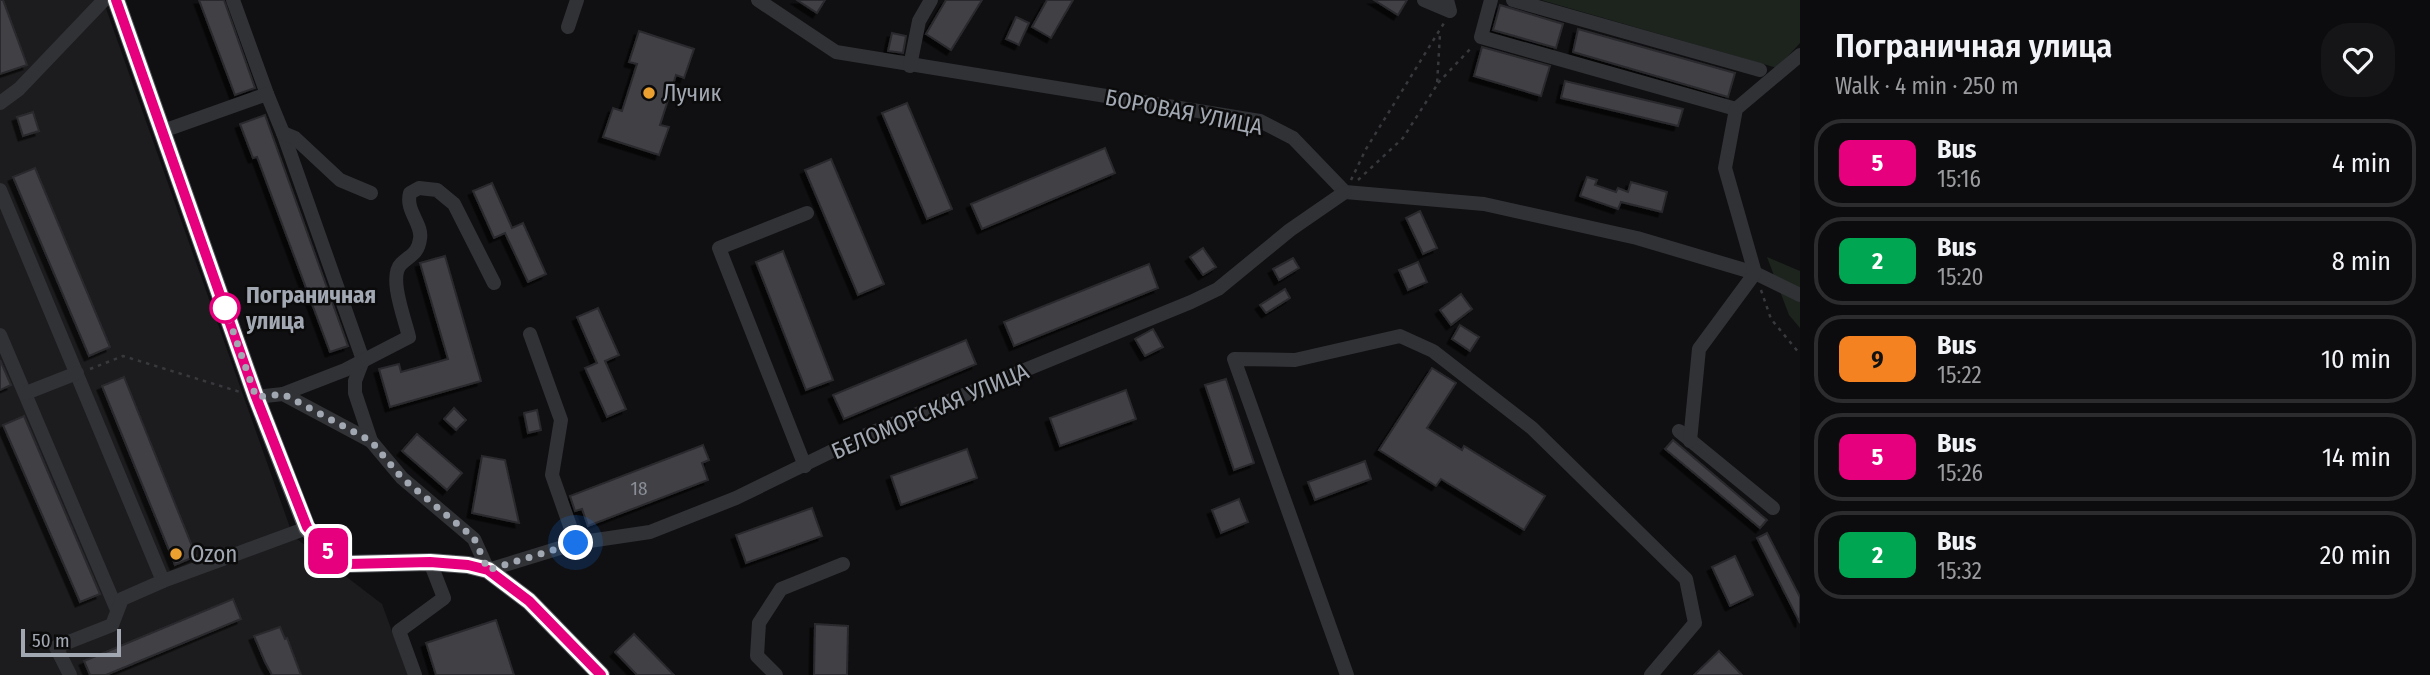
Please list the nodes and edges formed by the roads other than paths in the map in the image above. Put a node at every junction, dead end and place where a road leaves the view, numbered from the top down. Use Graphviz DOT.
graph roads {
  1 [pos="104,0"];
  2 [pos="116,0"];
  3 [pos="233,0"];
  4 [pos="577,0"];
  5 [pos="758,0"];
  6 [pos="932,0"];
  7 [pos="1424,0"];
  8 [pos="1491,0"];
  9 [pos="1513,0"];
  10 [pos="1449,6"];
  11 [pos="568,27"];
  12 [pos="1800,55"];
  13 [pos="910,66"];
  14 [pos="1760,70"];
  15 [pos="267,94"];
  16 [pos="0,103"];
  17 [pos="1736,109"];
  18 [pos="163,131"];
  19 [pos="284,133"];
  20 [pos="0,190"];
  21 [pos="1345,192"];
  22 [pos="371,193"];
  23 [pos="807,213"];
  24 [pos="1755,273"];
  25 [pos="494,283"];
  26 [pos="1800,295"];
  27 [pos="530,334"];
  28 [pos="0,335"];
  29 [pos="363,360"];
  30 [pos="77,373"];
  31 [pos="26,393"];
  32 [pos="283,394"];
  33 [pos="256,397"];
  34 [pos="371,441"];
  35 [pos="805,466"];
  36 [pos="1773,508"];
  37 [pos="307,527"];
  38 [pos="576,543"];
  39 [pos="430,562"];
  40 [pos="844,564"];
  41 [pos="488,570"];
  42 [pos="163,581"];
  43 [pos="117,610"];
  44 [pos="70,675"];
  45 [pos="415,675"];
  46 [pos="601,675"];
  47 [pos="776,675"];
  48 [pos="1347,675"];
  49 [pos="1651,675"];
  1 -- 16 [label="street"];
  2 -- 18 [label="main road"];
  3 -- 15 [label="street"];
  4 -- 11 [label="street"];
  5 -- 13 [label="street, БОРОВАЯ УЛИЦА"];
  6 -- 13 [label="street"];
  7 -- 10 [label="street"];
  8 -- 17 [label="street"];
  9 -- 14 [label="street"];
  12 -- 17 [label="street"];
  13 -- 21 [label="street, БОРОВАЯ УЛИЦА"];
  15 -- 18 [label="street"];
  15 -- 19 [label="street"];
  17 -- 24 [label="street"];
  18 -- 33 [label="main road"];
  19 -- 22 [label="street"];
  19 -- 29 [label="street"];
  20 -- 30 [label="street"];
  21 -- 24 [label="street"];
  21 -- 35 [label="street, БЕЛОМОРСКАЯ УЛИЦА"];
  23 -- 35 [label="street"];
  24 -- 26 [label="street"];
  24 -- 36 [label="street"];
  25 -- 29 [label="street"];
  27 -- 38 [label="street"];
  28 -- 31 [label="street"];
  29 -- 32 [label="street"];
  29 -- 34 [label="street"];
  30 -- 31 [label="street"];
  30 -- 42 [label="street"];
  31 -- 43 [label="street"];
  32 -- 33 [label="street"];
  32 -- 34 [label="street"];
  33 -- 37 [label="main road"];
  34 -- 41 [label="street"];
  35 -- 38 [label="street, БЕЛОМОРСКАЯ УЛИЦА"];
  37 -- 39 [label="main road"];
  37 -- 42 [label="street"];
  38 -- 41 [label="street, БЕЛОМОРСКАЯ УЛИЦА"];
  39 -- 41 [label="main road"];
  39 -- 45 [label="street"];
  40 -- 47 [label="street"];
  41 -- 46 [label="main road"];
  42 -- 43 [label="street"];
  43 -- 44 [label="street"];
  48 -- 49 [label="street"];
}
